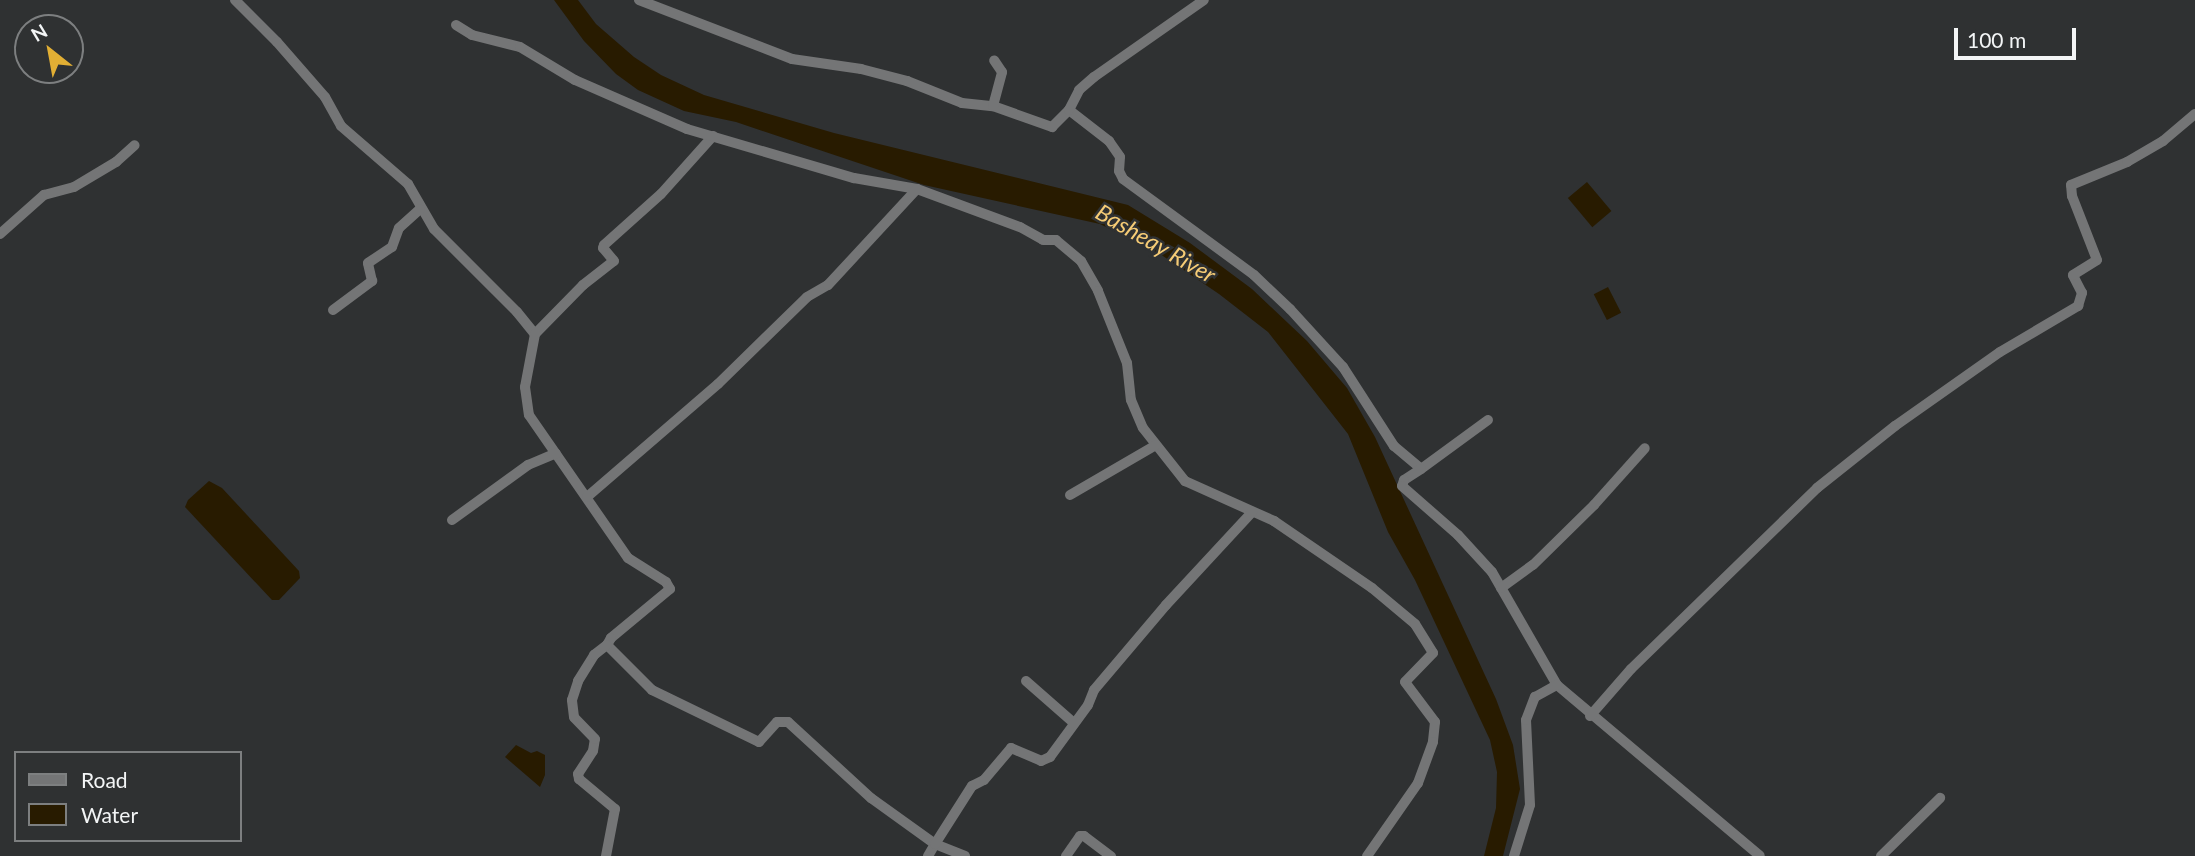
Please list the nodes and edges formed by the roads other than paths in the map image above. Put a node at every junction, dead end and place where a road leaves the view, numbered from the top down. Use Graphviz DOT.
graph roads {
  1 [pos="235,0"];
  2 [pos="639,0"];
  3 [pos="1204,0"];
  4 [pos="456,26"];
  5 [pos="994,61"];
  6 [pos="993,106"];
  7 [pos="1069,110"];
  8 [pos="2195,114"];
  9 [pos="713,136"];
  10 [pos="135,145"];
  11 [pos="917,189"];
  12 [pos="420,209"];
  13 [pos="0,234"];
  14 [pos="333,310"];
  15 [pos="534,334"];
  16 [pos="1488,420"];
  17 [pos="1156,445"];
  18 [pos="1645,448"];
  19 [pos="556,453"];
  20 [pos="1421,469"];
  21 [pos="1070,495"];
  22 [pos="587,497"];
  23 [pos="1252,512"];
  24 [pos="452,520"];
  25 [pos="1500,588"];
  26 [pos="607,645"];
  27 [pos="1026,681"];
  28 [pos="1557,685"];
  29 [pos="1590,716"];
  30 [pos="1074,723"];
  31 [pos="1940,798"];
  32 [pos="935,844"];
  33 [pos="606,856"];
  34 [pos="928,856"];
  35 [pos="965,856"];
  36 [pos="1066,856"];
  37 [pos="1111,856"];
  38 [pos="1367,856"];
  39 [pos="1514,856"];
  40 [pos="1760,856"];
  41 [pos="1881,856"];
  1 -- 12 [label="street"];
  2 -- 6 [label="street"];
  3 -- 7 [label="street"];
  4 -- 9 [label="street"];
  5 -- 6 [label="street"];
  6 -- 7 [label="street"];
  7 -- 20 [label="street"];
  8 -- 29 [label="street"];
  9 -- 11 [label="street"];
  9 -- 15 [label="street"];
  10 -- 13 [label="street"];
  11 -- 17 [label="street"];
  11 -- 22 [label="street"];
  12 -- 14 [label="street"];
  12 -- 15 [label="street"];
  15 -- 19 [label="street"];
  16 -- 20 [label="street"];
  17 -- 21 [label="street"];
  17 -- 23 [label="street"];
  18 -- 25 [label="street"];
  19 -- 22 [label="street"];
  19 -- 24 [label="street"];
  20 -- 25 [label="street"];
  22 -- 26 [label="street"];
  23 -- 30 [label="street"];
  23 -- 38 [label="street"];
  25 -- 28 [label="street"];
  26 -- 32 [label="street"];
  26 -- 33 [label="street"];
  27 -- 30 [label="street"];
  28 -- 29 [label="street"];
  28 -- 39 [label="street"];
  29 -- 40 [label="street"];
  30 -- 32 [label="street"];
  31 -- 41 [label="street"];
  32 -- 34 [label="street"];
  32 -- 35 [label="street"];
  36 -- 37 [label="street"];
}
